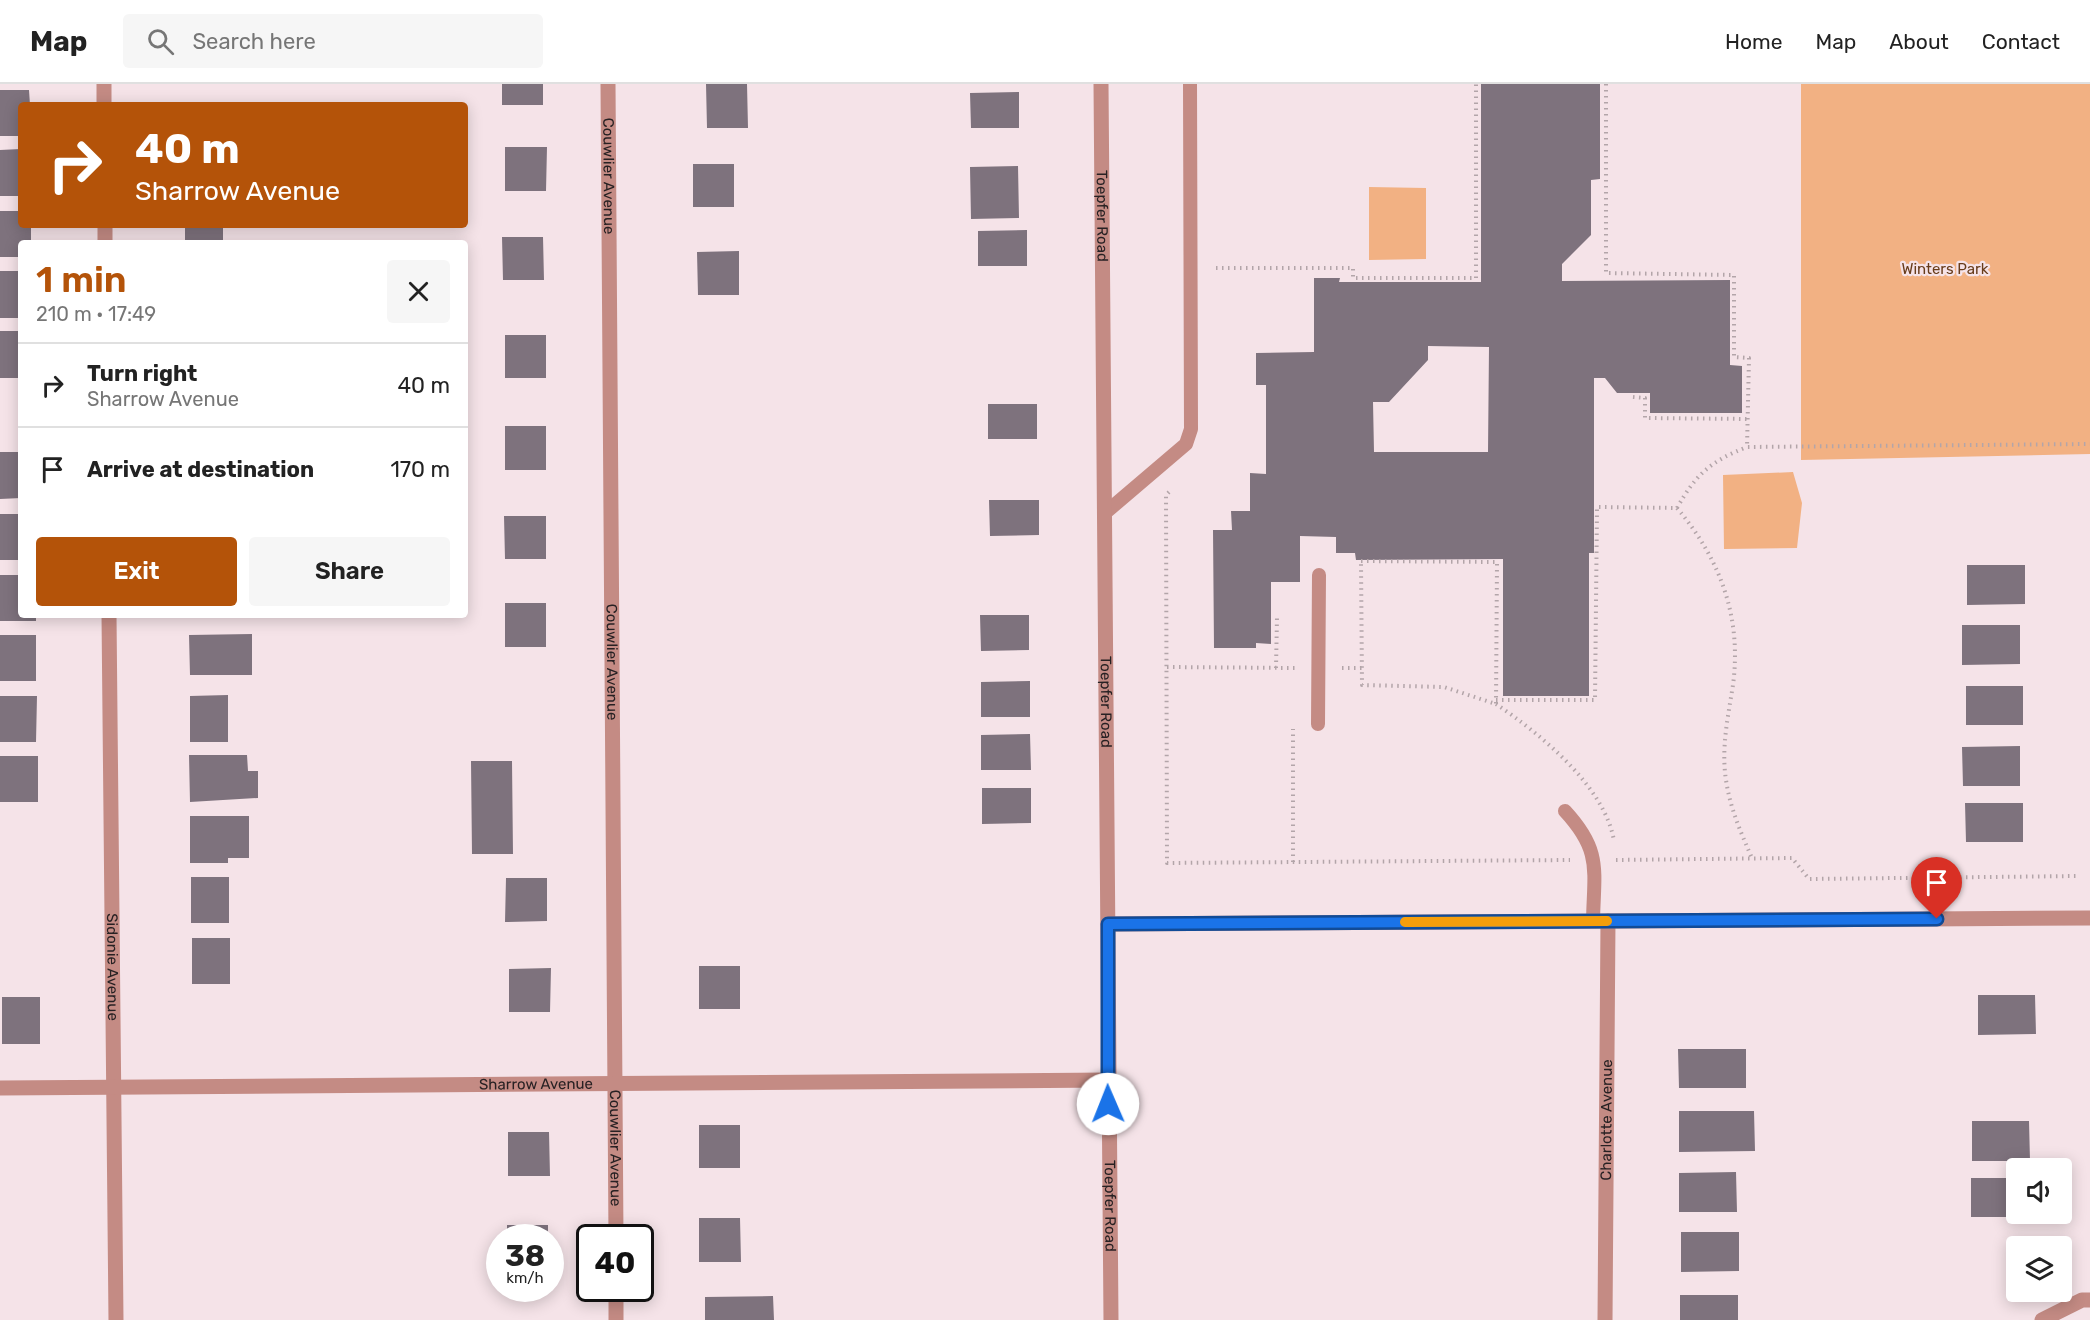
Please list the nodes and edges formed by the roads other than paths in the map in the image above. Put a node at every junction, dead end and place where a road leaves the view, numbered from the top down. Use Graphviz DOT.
graph roads {
  1 [pos="104,84"];
  2 [pos="608,84"];
  3 [pos="1101,84"];
  4 [pos="1190,84"];
  5 [pos="104,102"];
  6 [pos="1105,513"];
  7 [pos="1319,575"];
  8 [pos="109,618"];
  9 [pos="1318,724"];
  10 [pos="1565,811"];
  11 [pos="2090,918"];
  12 [pos="1600,921"];
  13 [pos="1108,924"];
  14 [pos="1108,1080"];
  15 [pos="615,1085"];
  16 [pos="114,1086"];
  17 [pos="0,1088"];
  18 [pos="616,1224"];
  19 [pos="2090,1300"];
  20 [pos="616,1302"];
  21 [pos="117,1320"];
  22 [pos="616,1320"];
  23 [pos="1111,1320"];
  24 [pos="1605,1320"];
  25 [pos="2042,1320"];
  1 -- 5 [label="street"];
  2 -- 15 [label="street, Couwlier Avenue"];
  3 -- 6 [label="street, Toepfer Road"];
  4 -- 6 [label="lane"];
  6 -- 13 [label="street, Toepfer Road"];
  7 -- 9 [label="lane"];
  8 -- 16 [label="street, Sidonie Avenue"];
  10 -- 12 [label="lane"];
  11 -- 12 [label="street"];
  12 -- 13 [label="street"];
  12 -- 24 [label="street, Charlotte Avenue"];
  13 -- 14 [label="street, Toepfer Road"];
  14 -- 15 [label="street, Sharrow Avenue"];
  14 -- 23 [label="street, Toepfer Road"];
  15 -- 16 [label="street, Sharrow Avenue"];
  15 -- 18 [label="street, Couwlier Avenue"];
  16 -- 17 [label="street, Sharrow Avenue"];
  16 -- 21 [label="street, Sidonie Avenue"];
  19 -- 25 [label="street"];
  20 -- 22 [label="street"];
}
